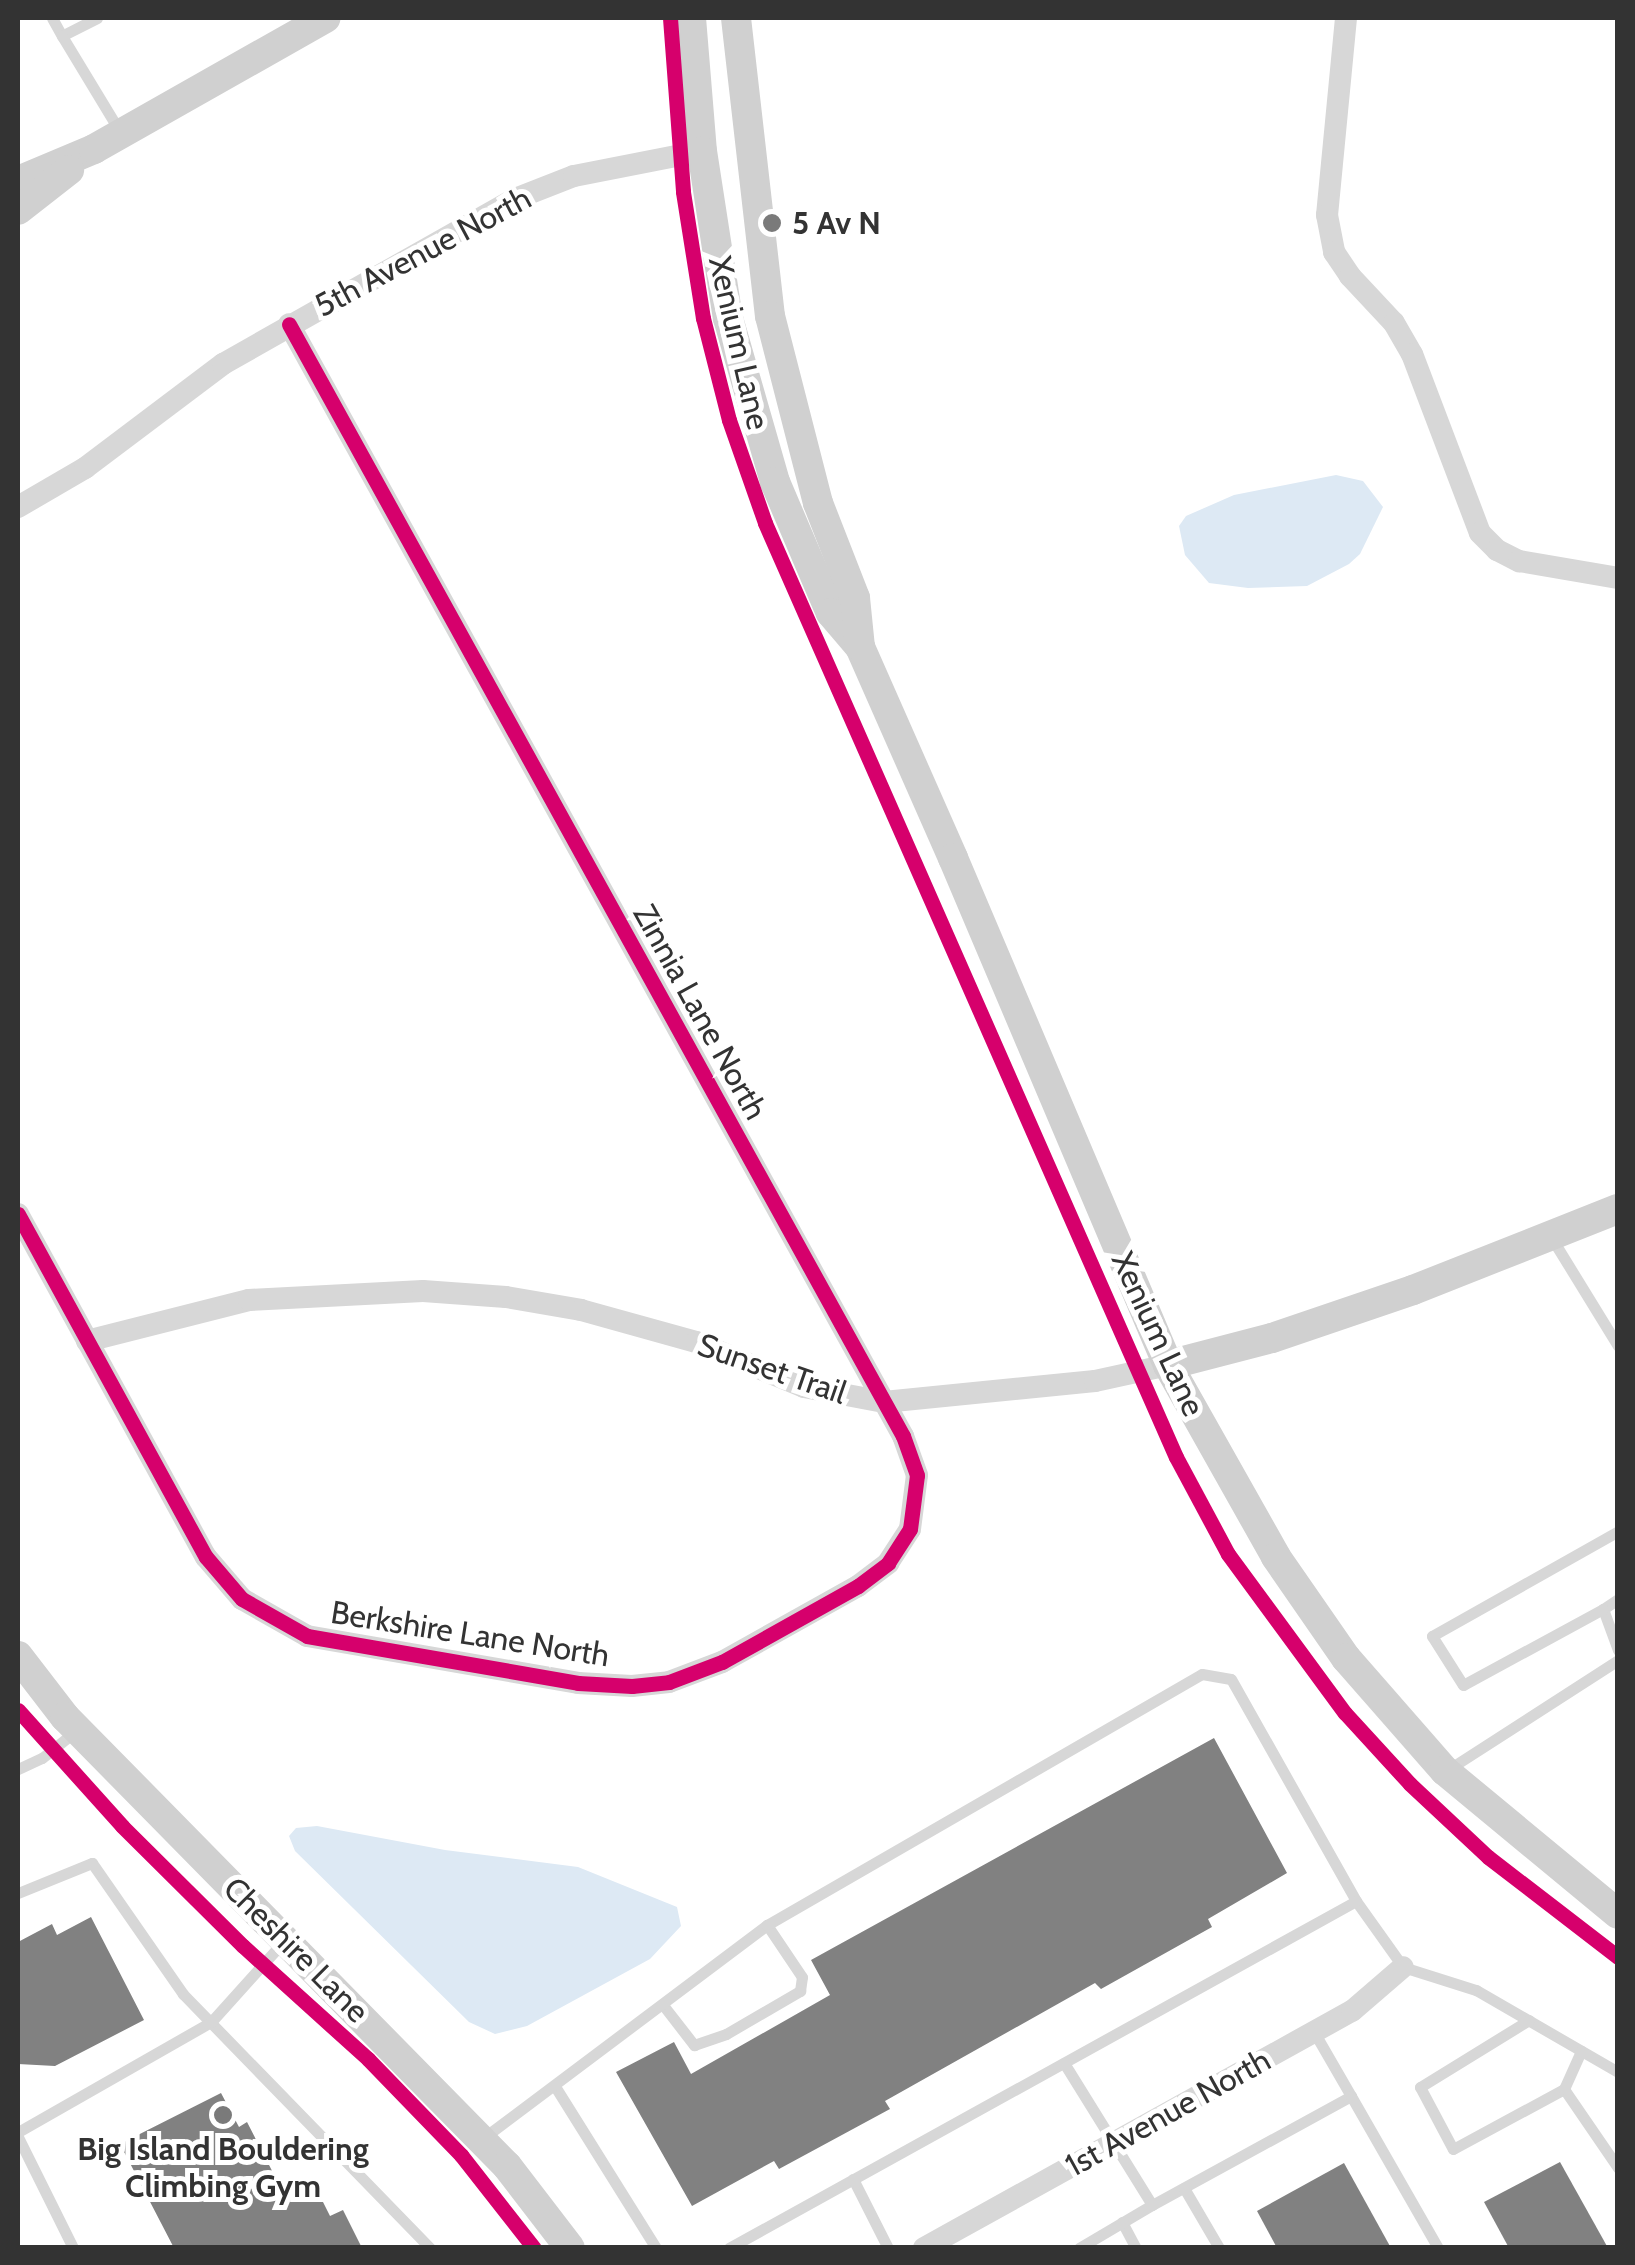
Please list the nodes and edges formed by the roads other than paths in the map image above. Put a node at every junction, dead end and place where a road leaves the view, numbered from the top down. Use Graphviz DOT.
graph roads {
  1 [pos="52,18"];
  2 [pos="96,18"];
  3 [pos="326,18"];
  4 [pos="691,18"];
  5 [pos="736,18"];
  6 [pos="1346,18"];
  7 [pos="62,36"];
  8 [pos="122,134"];
  9 [pos="94,149"];
  10 [pos="702,152"];
  11 [pos="18,181"];
  12 [pos="18,210"];
  13 [pos="289,324"];
  14 [pos="18,506"];
  15 [pos="1618,578"];
  16 [pos="860,647"];
  17 [pos="1618,1210"];
  18 [pos="18,1214"];
  19 [pos="1548,1233"];
  20 [pos="88,1341"];
  21 [pos="1618,1346"];
  22 [pos="1168,1366"];
  23 [pos="884,1402"];
  24 [pos="1618,1531"];
  25 [pos="1618,1599"];
  26 [pos="1603,1609"];
  27 [pos="1618,1650"];
  28 [pos="18,1656"];
  29 [pos="1618,1660"];
  30 [pos="722,1662"];
  31 [pos="78,1730"];
  32 [pos="18,1769"];
  33 [pos="1445,1771"];
  34 [pos="18,1894"];
  35 [pos="1356,1901"];
  36 [pos="1618,1914"];
  37 [pos="767,1925"];
  38 [pos="285,1939"];
  39 [pos="1403,1967"];
  40 [pos="663,2005"];
  41 [pos="1529,2020"];
  42 [pos="210,2022"];
  43 [pos="1314,2032"];
  44 [pos="1581,2051"];
  45 [pos="1064,2063"];
  46 [pos="1618,2072"];
  47 [pos="556,2088"];
  48 [pos="1564,2090"];
  49 [pos="1351,2096"];
  50 [pos="18,2135"];
  51 [pos="482,2139"];
  52 [pos="1115,2142"];
  53 [pos="1618,2168"];
  54 [pos="853,2179"];
  55 [pos="1184,2188"];
  56 [pos="1152,2206"];
  57 [pos="1122,2222"];
  58 [pos="73,2248"];
  59 [pos="430,2248"];
  60 [pos="570,2248"];
  61 [pos="656,2248"];
  62 [pos="728,2248"];
  63 [pos="888,2248"];
  64 [pos="924,2248"];
  65 [pos="1079,2248"];
  66 [pos="1136,2248"];
  67 [pos="1219,2248"];
  68 [pos="1438,2248"];
  1 -- 7 [label="lane"];
  2 -- 7 [label="lane"];
  3 -- 8 [label="main road"];
  4 -- 10 [label="main road, Xenium Lane"];
  5 -- 16 [label="main road, Xenium Lane"];
  6 -- 15 [label="street"];
  7 -- 8 [label="lane"];
  8 -- 9 [label="main road"];
  9 -- 11 [label="main road"];
  9 -- 12 [label="main road"];
  10 -- 13 [label="street, 5th Avenue North"];
  10 -- 16 [label="main road, Xenium Lane"];
  13 -- 14 [label="street, 5th Avenue North"];
  13 -- 23 [label="street, Zinnia Lane North"];
  16 -- 22 [label="main road, Xenium Lane"];
  17 -- 19 [label="main road, Sunset Trail"];
  18 -- 20 [label="street, Berkshire Lane North"];
  19 -- 21 [label="lane"];
  19 -- 22 [label="main road, Sunset Trail"];
  20 -- 23 [label="street, Sunset Trail"];
  20 -- 30 [label="street, Berkshire Lane North"];
  22 -- 23 [label="street, Sunset Trail"];
  22 -- 33 [label="main road, Xenium Lane"];
  23 -- 30 [label="street, Zinnia Lane North"];
  24 -- 26 [label="lane"];
  25 -- 26 [label="lane"];
  26 -- 27 [label="lane"];
  28 -- 31 [label="main road, Cheshire Lane"];
  29 -- 33 [label="lane"];
  31 -- 32 [label="lane"];
  31 -- 38 [label="main road, Cheshire Lane"];
  33 -- 36 [label="main road, Xenium Lane"];
  34 -- 42 [label="lane"];
  35 -- 37 [label="lane"];
  35 -- 39 [label="lane"];
  35 -- 45 [label="lane"];
  37 -- 40 [label="lane"];
  37 -- 40 [label="lane"];
  38 -- 42 [label="lane"];
  38 -- 51 [label="main road, Cheshire Lane"];
  39 -- 41 [label="lane"];
  39 -- 43 [label="street, 1st Avenue North"];
  40 -- 47 [label="lane"];
  41 -- 44 [label="lane"];
  41 -- 48 [label="lane"];
  42 -- 50 [label="lane"];
  42 -- 59 [label="lane"];
  43 -- 49 [label="lane"];
  43 -- 52 [label="street, 1st Avenue North"];
  44 -- 46 [label="lane"];
  44 -- 48 [label="lane"];
  45 -- 52 [label="lane"];
  45 -- 54 [label="lane"];
  47 -- 51 [label="lane"];
  47 -- 61 [label="lane"];
  48 -- 53 [label="lane"];
  49 -- 55 [label="lane"];
  49 -- 68 [label="lane"];
  50 -- 58 [label="lane"];
  51 -- 60 [label="main road, Cheshire Lane"];
  52 -- 56 [label="lane"];
  52 -- 64 [label="street, 1st Avenue North"];
  54 -- 62 [label="lane"];
  54 -- 63 [label="lane"];
  55 -- 56 [label="lane"];
  55 -- 67 [label="lane"];
  56 -- 57 [label="lane"];
  57 -- 65 [label="lane"];
  57 -- 66 [label="lane"];
}
